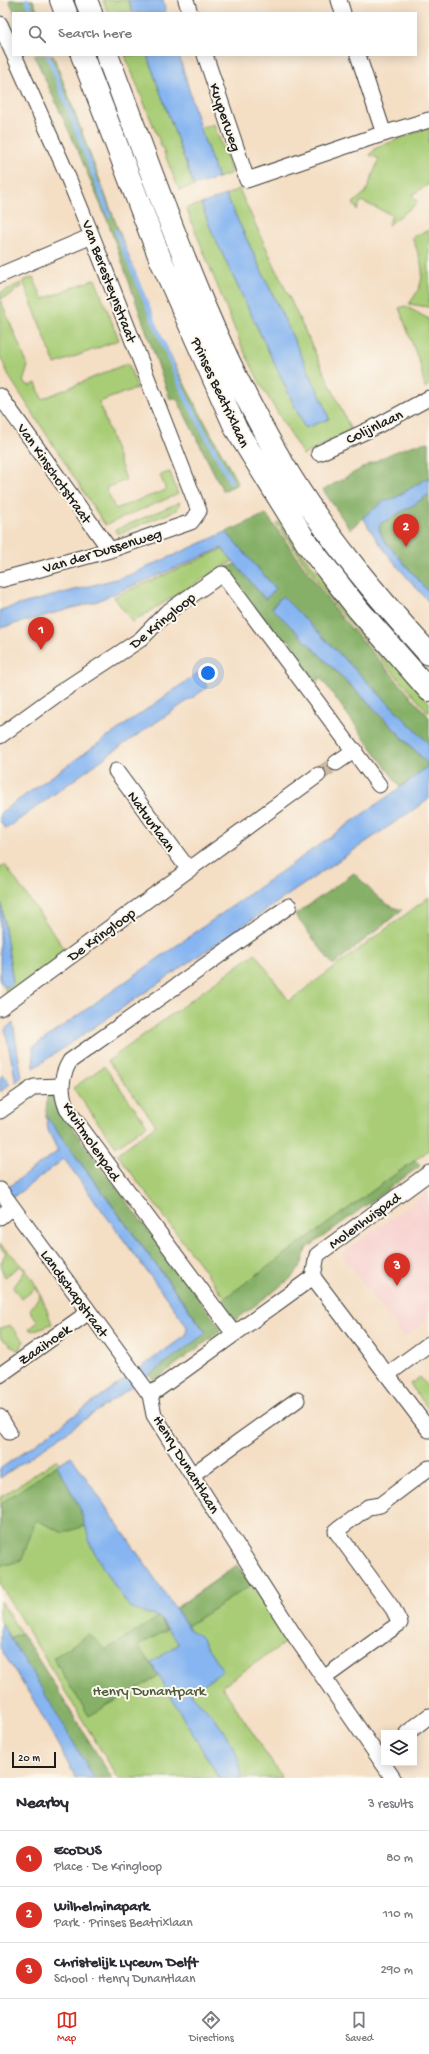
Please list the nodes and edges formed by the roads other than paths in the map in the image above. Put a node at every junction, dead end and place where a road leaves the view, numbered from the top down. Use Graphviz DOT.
graph roads {
  1 [pos="61,0"];
  2 [pos="86,0"];
  3 [pos="186,0"];
  4 [pos="339,0"];
  5 [pos="66,12"];
  6 [pos="91,12"];
  7 [pos="190,12"];
  8 [pos="343,12"];
  9 [pos="0,24"];
  10 [pos="12,52"];
  11 [pos="14,56"];
  12 [pos="82,56"];
  13 [pos="107,56"];
  14 [pos="205,56"];
  15 [pos="358,56"];
  16 [pos="429,120"];
  17 [pos="384,134"];
  18 [pos="92,236"];
  19 [pos="0,275"];
  20 [pos="0,396"];
  21 [pos="429,398"];
  22 [pos="319,453"];
  23 [pos="199,511"];
  24 [pos="110,550"];
  25 [pos="0,580"];
  26 [pos="429,654"];
  27 [pos="429,690"];
  28 [pos="0,736"];
  29 [pos="354,750"];
  30 [pos="336,763"];
  31 [pos="116,772"];
  32 [pos="318,775"];
  33 [pos="379,784"];
  34 [pos="189,870"];
  35 [pos="289,906"];
  36 [pos="0,1008"];
  37 [pos="61,1086"];
  38 [pos="0,1111"];
  39 [pos="429,1173"];
  40 [pos="7,1200"];
  41 [pos="0,1216"];
  42 [pos="313,1277"];
  43 [pos="89,1312"];
  44 [pos="234,1334"];
  45 [pos="429,1344"];
  46 [pos="0,1375"];
  47 [pos="387,1375"];
  48 [pos="141,1383"];
  49 [pos="297,1400"];
  50 [pos="0,1417"];
  51 [pos="429,1430"];
  52 [pos="9,1432"];
  53 [pos="429,1468"];
  54 [pos="192,1475"];
  55 [pos="324,1678"];
  56 [pos="429,1716"];
  57 [pos="411,1730"];
  58 [pos="381,1753"];
  59 [pos="387,1766"];
  60 [pos="393,1778"];
  1 -- 5 [label="main road"];
  2 -- 6 [label="main road"];
  3 -- 7 [label="street"];
  4 -- 8 [label="street"];
  9 -- 10 [label="street, Van Beresteynstraat"];
  11 -- 18 [label="street, Van Beresteynstraat"];
  12 -- 27 [label="main road, Prinses Beatrixlaan"];
  13 -- 26 [label="main road, Prinses Beatrixlaan"];
  14 -- 17 [label="street, Kuyperweg"];
  15 -- 17 [label="street"];
  16 -- 17 [label="street"];
  18 -- 19 [label="street"];
  18 -- 23 [label="street, Van Beresteynstraat"];
  20 -- 24 [label="street, Van Kinschotstraat"];
  21 -- 22 [label="street, Colijnlaan"];
  23 -- 24 [label="street, Van der Dussenweg"];
  24 -- 25 [label="street, Van der Dussenweg"];
  28 -- 29 [label="street, De Kringloop"];
  29 -- 30 [label="street"];
  29 -- 33 [label="street, De Kringloop"];
  31 -- 34 [label="street, Natuurlaan"];
  32 -- 34 [label="street, De Kringloop"];
  34 -- 36 [label="street, De Kringloop"];
  35 -- 37 [label="street, Kruitmolenpad"];
  37 -- 38 [label="street"];
  37 -- 44 [label="street, Kruitmolenpad"];
  39 -- 42 [label="street, Molenhuispad"];
  40 -- 41 [label="street"];
  40 -- 43 [label="street, Landschapstraat"];
  42 -- 44 [label="street, Henry Dunantlaan"];
  42 -- 47 [label="street"];
  43 -- 46 [label="street, Zaaihoek"];
  43 -- 48 [label="street, Landschapstraat"];
  44 -- 48 [label="street, Henry Dunantlaan"];
  45 -- 47 [label="street"];
  47 -- 51 [label="street"];
  48 -- 54 [label="street, Henry Dunantlaan"];
  49 -- 54 [label="street"];
  50 -- 52 [label="street"];
  53 -- 55 [label="street"];
  54 -- 55 [label="street, Henry Dunantlaan"];
  55 -- 58 [label="street, Henry Dunantlaan"];
  56 -- 57 [label="street"];
  59 -- 60 [label="street, Henry Dunantlaan"];
}
